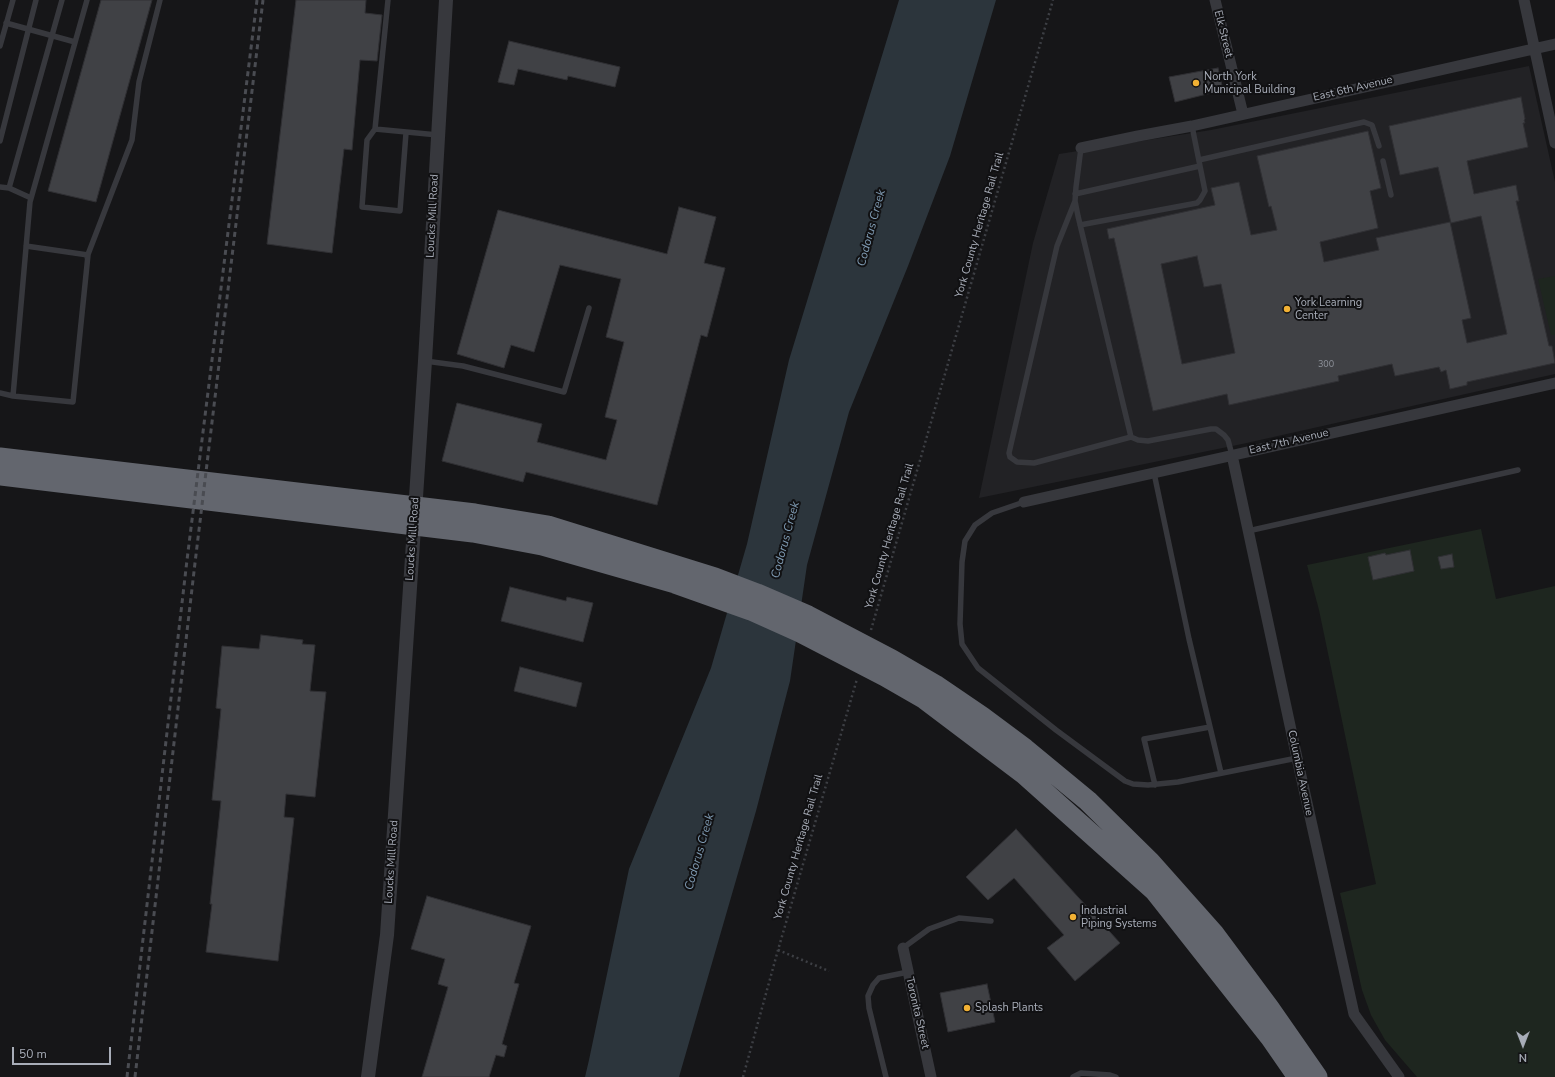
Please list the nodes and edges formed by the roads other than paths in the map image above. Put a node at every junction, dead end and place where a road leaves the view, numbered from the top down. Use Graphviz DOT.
graph roads {
  1 [pos="13,0"];
  2 [pos="36,0"];
  3 [pos="62,0"];
  4 [pos="87,0"];
  5 [pos="160,0"];
  6 [pos="388,0"];
  7 [pos="446,0"];
  8 [pos="1215,0"];
  9 [pos="1524,0"];
  10 [pos="6,23"];
  11 [pos="28,29"];
  12 [pos="52,35"];
  13 [pos="75,42"];
  14 [pos="1555,44"];
  15 [pos="0,46"];
  16 [pos="1535,48"];
  17 [pos="1243,114"];
  18 [pos="1192,126"];
  19 [pos="1553,128"];
  20 [pos="375,129"];
  21 [pos="406,133"];
  22 [pos="438,135"];
  23 [pos="0,141"];
  24 [pos="1555,143"];
  25 [pos="1379,146"];
  26 [pos="1081,148"];
  27 [pos="1199,160"];
  28 [pos="1382,161"];
  29 [pos="1200,166"];
  30 [pos="0,187"];
  31 [pos="9,188"];
  32 [pos="1075,194"];
  33 [pos="1391,195"];
  34 [pos="31,198"];
  35 [pos="1075,201"];
  36 [pos="1080,225"];
  37 [pos="26,246"];
  38 [pos="87,257"];
  39 [pos="589,308"];
  40 [pos="425,361"];
  41 [pos="1555,383"];
  42 [pos="0,393"];
  43 [pos="13,396"];
  44 [pos="1131,437"];
  45 [pos="1232,455"];
  46 [pos="0,458"];
  47 [pos="1518,470"];
  48 [pos="1154,473"];
  49 [pos="0,475"];
  50 [pos="262,498"];
  51 [pos="1024,502"];
  52 [pos="1248,531"];
  53 [pos="930,692"];
  54 [pos="1210,727"];
  55 [pos="1297,758"];
  56 [pos="1221,773"];
  57 [pos="1155,785"];
  58 [pos="991,921"];
  59 [pos="903,948"];
  60 [pos="908,972"];
  61 [pos="368,1077"];
  62 [pos="886,1077"];
  63 [pos="931,1077"];
  64 [pos="1073,1077"];
  65 [pos="1116,1077"];
  66 [pos="1298,1077"];
  67 [pos="1317,1077"];
  68 [pos="1399,1077"];
  1 -- 10 [label="lane"];
  2 -- 11 [label="lane"];
  3 -- 12 [label="lane"];
  4 -- 13 [label="lane"];
  5 -- 38 [label="lane"];
  6 -- 20 [label="lane"];
  7 -- 22 [label="street, Loucks Mill Road"];
  8 -- 17 [label="street, Elk Street"];
  9 -- 16 [label="street"];
  10 -- 11 [label="lane"];
  10 -- 15 [label="lane"];
  11 -- 12 [label="lane"];
  11 -- 23 [label="lane"];
  12 -- 13 [label="lane"];
  12 -- 31 [label="lane"];
  13 -- 34 [label="lane"];
  14 -- 16 [label="street, East 6th Avenue"];
  16 -- 17 [label="street, East 6th Avenue"];
  16 -- 19 [label="street"];
  17 -- 18 [label="street, East 6th Avenue"];
  18 -- 26 [label="street, East 6th Avenue"];
  18 -- 27 [label="lane"];
  19 -- 24 [label="street"];
  20 -- 21 [label="lane"];
  20 -- 21 [label="lane"];
  21 -- 22 [label="lane"];
  22 -- 40 [label="street, Loucks Mill Road"];
  25 -- 27 [label="lane"];
  26 -- 32 [label="lane"];
  27 -- 29 [label="lane"];
  28 -- 33 [label="lane"];
  29 -- 32 [label="lane"];
  29 -- 36 [label="lane"];
  30 -- 31 [label="lane"];
  31 -- 34 [label="lane"];
  32 -- 35 [label="lane"];
  34 -- 37 [label="lane"];
  35 -- 36 [label="lane"];
  35 -- 44 [label="lane"];
  36 -- 44 [label="lane"];
  37 -- 38 [label="lane"];
  37 -- 43 [label="lane"];
  38 -- 43 [label="lane"];
  39 -- 40 [label="lane"];
  40 -- 61 [label="street, Loucks Mill Road"];
  41 -- 45 [label="street, East 7th Avenue"];
  42 -- 43 [label="lane"];
  44 -- 45 [label="lane"];
  45 -- 48 [label="street, East 7th Avenue"];
  45 -- 52 [label="street, Columbia Avenue"];
  46 -- 50 [label="highway"];
  47 -- 52 [label="lane"];
  48 -- 51 [label="street, East 7th Avenue"];
  48 -- 54 [label="lane"];
  49 -- 50 [label="highway"];
  50 -- 53 [label="highway"];
  51 -- 57 [label="lane"];
  52 -- 55 [label="street, Columbia Avenue"];
  53 -- 66 [label="highway"];
  53 -- 67 [label="highway"];
  54 -- 56 [label="lane"];
  54 -- 57 [label="lane"];
  55 -- 56 [label="lane"];
  55 -- 68 [label="street, Columbia Avenue"];
  56 -- 57 [label="lane"];
  58 -- 59 [label="lane"];
  59 -- 60 [label="street, Toronita Street"];
  60 -- 62 [label="lane"];
  60 -- 63 [label="street, Toronita Street"];
  64 -- 65 [label="lane"];
}
